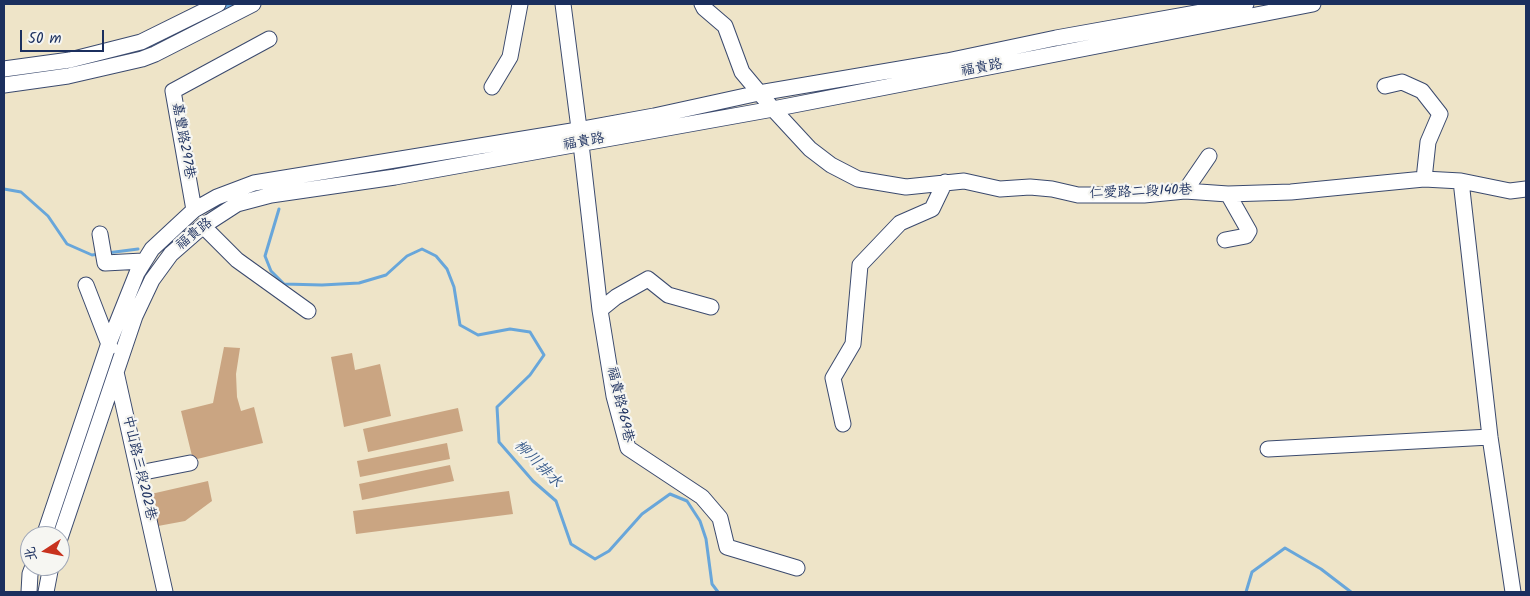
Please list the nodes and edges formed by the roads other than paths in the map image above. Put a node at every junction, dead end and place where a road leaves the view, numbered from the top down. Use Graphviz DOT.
graph roads {
  1 [pos="218,4"];
  2 [pos="253,4"];
  3 [pos="520,4"];
  4 [pos="563,4"];
  5 [pos="702,4"];
  6 [pos="1246,4"];
  7 [pos="1313,4"];
  8 [pos="269,39"];
  9 [pos="116,49"];
  10 [pos="119,65"];
  11 [pos="4,69"];
  12 [pos="4,85"];
  13 [pos="1385,86"];
  14 [pos="492,87"];
  15 [pos="759,93"];
  16 [pos="773,109"];
  17 [pos="580,137"];
  18 [pos="1209,156"];
  19 [pos="1424,178"];
  20 [pos="1461,181"];
  21 [pos="945,182"];
  22 [pos="1526,189"];
  23 [pos="1185,191"];
  24 [pos="1228,194"];
  25 [pos="194,210"];
  26 [pos="203,226"];
  27 [pos="100,234"];
  28 [pos="1226,240"];
  29 [pos="143,261"];
  30 [pos="86,285"];
  31 [pos="711,307"];
  32 [pos="600,310"];
  33 [pos="308,311"];
  34 [pos="109,343"];
  35 [pos="116,372"];
  36 [pos="843,424"];
  37 [pos="1490,437"];
  38 [pos="1268,449"];
  39 [pos="190,463"];
  40 [pos="139,473"];
  41 [pos="47,526"];
  42 [pos="64,526"];
  43 [pos="797,568"];
  44 [pos="30,576"];
  45 [pos="49,576"];
  46 [pos="29,592"];
  47 [pos="46,592"];
  48 [pos="165,592"];
  49 [pos="1513,592"];
  1 -- 9 [label="street"];
  2 -- 10 [label="street"];
  3 -- 14 [label="street"];
  4 -- 17 [label="street, 福貴路969巷"];
  5 -- 15 [label="street, 仁愛路二段140巷"];
  6 -- 15 [label="street, 福貴路"];
  7 -- 16 [label="street, 福貴路"];
  8 -- 25 [label="street, 嘉豐路297巷"];
  9 -- 10 [label="street"];
  9 -- 11 [label="street"];
  10 -- 12 [label="street"];
  13 -- 19 [label="street"];
  15 -- 16 [label="street, 仁愛路二段140巷"];
  15 -- 17 [label="street, 福貴路"];
  16 -- 17 [label="street, 福貴路"];
  16 -- 21 [label="street, 仁愛路二段140巷"];
  17 -- 25 [label="street, 福貴路"];
  17 -- 26 [label="street, 福貴路"];
  17 -- 32 [label="street, 福貴路969巷"];
  18 -- 23 [label="street"];
  19 -- 20 [label="street, 仁愛路二段140巷"];
  19 -- 24 [label="street, 仁愛路二段140巷"];
  20 -- 22 [label="street, 仁愛路二段140巷"];
  20 -- 37 [label="street"];
  21 -- 23 [label="street, 仁愛路二段140巷"];
  21 -- 36 [label="street"];
  23 -- 24 [label="street, 仁愛路二段140巷"];
  24 -- 28 [label="street"];
  25 -- 29 [label="street, 福貴路"];
  26 -- 33 [label="street"];
  26 -- 35 [label="street, 福貴路"];
  27 -- 29 [label="street"];
  29 -- 34 [label="street, 福貴路"];
  30 -- 34 [label="street, 中山路三段202巷"];
  31 -- 32 [label="street"];
  32 -- 43 [label="street, 福貴路969巷"];
  34 -- 35 [label="street, 中山路三段202巷"];
  34 -- 41 [label="street, 福貴路"];
  35 -- 40 [label="street, 中山路三段202巷"];
  35 -- 42 [label="street, 福貴路"];
  37 -- 38 [label="street"];
  37 -- 49 [label="street"];
  39 -- 40 [label="street"];
  40 -- 48 [label="street, 中山路三段202巷"];
  44 -- 46 [label="street"];
  45 -- 47 [label="street"];
}
